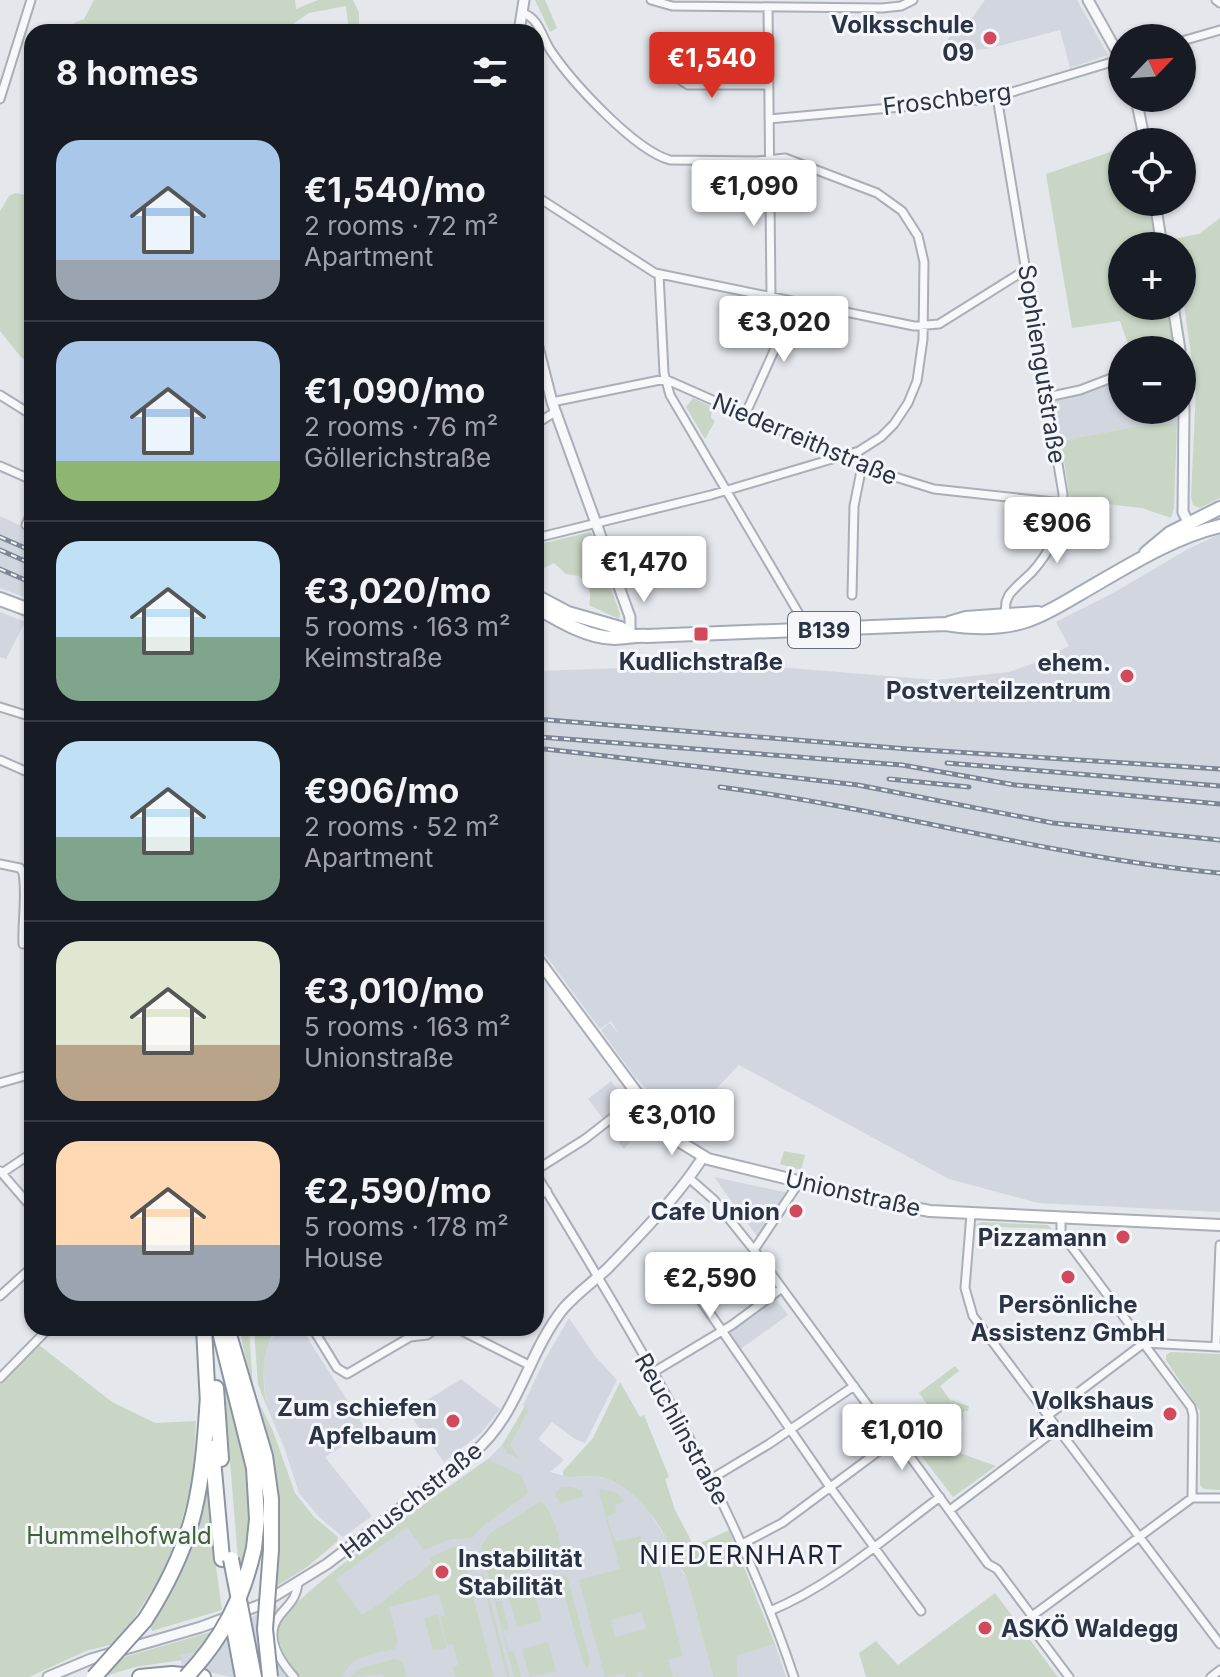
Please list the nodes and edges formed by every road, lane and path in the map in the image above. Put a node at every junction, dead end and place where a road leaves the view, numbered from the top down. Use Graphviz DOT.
graph roads {
  1 [pos="31,0"];
  2 [pos="524,0"];
  3 [pos="651,0"];
  4 [pos="913,0"];
  5 [pos="1088,0"];
  6 [pos="768,7"];
  7 [pos="522,13"];
  8 [pos="520,24"];
  9 [pos="536,24"];
  10 [pos="1220,30"];
  11 [pos="1108,35"];
  12 [pos="1196,37"];
  13 [pos="544,38"];
  14 [pos="1108,64"];
  15 [pos="668,72"];
  16 [pos="768,85"];
  17 [pos="997,97"];
  18 [pos="0,99"];
  19 [pos="769,119"];
  20 [pos="769,159"];
  21 [pos="544,201"];
  22 [pos="1027,272"];
  23 [pos="659,274"];
  24 [pos="771,296"];
  25 [pos="796,302"];
  26 [pos="924,326"];
  27 [pos="665,379"];
  28 [pos="1108,380"];
  29 [pos="544,381"];
  30 [pos="0,395"];
  31 [pos="1047,397"];
  32 [pos="554,407"];
  33 [pos="24,410"];
  34 [pos="745,415"];
  35 [pos="544,416"];
  36 [pos="1183,424"];
  37 [pos="843,458"];
  38 [pos="0,466"];
  39 [pos="862,466"];
  40 [pos="24,476"];
  41 [pos="726,491"];
  42 [pos="1063,503"];
  43 [pos="1220,508"];
  44 [pos="597,523"];
  45 [pos="1220,526"];
  46 [pos="1191,529"];
  47 [pos="544,536"];
  48 [pos="852,595"];
  49 [pos="0,599"];
  50 [pos="544,600"];
  51 [pos="24,608"];
  52 [pos="544,611"];
  53 [pos="1045,612"];
  54 [pos="1005,615"];
  55 [pos="946,624"];
  56 [pos="802,631"];
  57 [pos="630,635"];
  58 [pos="0,707"];
  59 [pos="24,714"];
  60 [pos="0,760"];
  61 [pos="24,770"];
  62 [pos="0,864"];
  63 [pos="24,893"];
  64 [pos="24,916"];
  65 [pos="23,944"];
  66 [pos="544,968"];
  67 [pos="24,1076"];
  68 [pos="0,1083"];
  69 [pos="640,1096"];
  70 [pos="703,1157"];
  71 [pos="24,1158"];
  72 [pos="544,1167"];
  73 [pos="1,1172"];
  74 [pos="689,1178"];
  75 [pos="800,1181"];
  76 [pos="544,1186"];
  77 [pos="547,1191"];
  78 [pos="544,1193"];
  79 [pos="24,1199"];
  80 [pos="971,1214"];
  81 [pos="1061,1218"];
  82 [pos="1220,1225"];
  83 [pos="1220,1245"];
  84 [pos="754,1250"];
  85 [pos="24,1274"];
  86 [pos="597,1278"];
  87 [pos="782,1288"];
  88 [pos="0,1296"];
  89 [pos="698,1296"];
  90 [pos="722,1331"];
  91 [pos="41,1336"];
  92 [pos="204,1336"];
  93 [pos="217,1336"];
  94 [pos="219,1336"];
  95 [pos="229,1336"];
  96 [pos="317,1336"];
  97 [pos="418,1336"];
  98 [pos="472,1336"];
  99 [pos="1144,1343"];
  100 [pos="1218,1346"];
  101 [pos="531,1366"];
  102 [pos="652,1373"];
  103 [pos="0,1378"];
  104 [pos="854,1386"];
  105 [pos="208,1396"];
  106 [pos="1047,1416"];
  107 [pos="1057,1429"];
  108 [pos="791,1430"];
  109 [pos="895,1439"];
  110 [pos="711,1479"];
  111 [pos="830,1487"];
  112 [pos="940,1497"];
  113 [pos="1192,1498"];
  114 [pos="1220,1498"];
  115 [pos="950,1510"];
  116 [pos="1140,1538"];
  117 [pos="742,1544"];
  118 [pos="874,1546"];
  119 [pos="226,1559"];
  120 [pos="298,1583"];
  121 [pos="770,1611"];
  122 [pos="921,1611"];
  123 [pos="1032,1616"];
  124 [pos="1220,1644"];
  125 [pos="1220,1670"];
  126 [pos="48,1677"];
  127 [pos="94,1677"];
  128 [pos="140,1677"];
  129 [pos="186,1677"];
  130 [pos="203,1677"];
  131 [pos="243,1677"];
  132 [pos="254,1677"];
  133 [pos="270,1677"];
  134 [pos="294,1677"];
  135 [pos="794,1677"];
  136 [pos="1069,1677"];
  137 [pos="1211,1677"];
  1 -- 18 [label="street"];
  2 -- 7 [label="street"];
  3 -- 6 [label="street"];
  4 -- 6 [label="street"];
  5 -- 11 [label="street"];
  6 -- 16 [label="street"];
  7 -- 8 [label="street"];
  7 -- 9 [label="street"];
  10 -- 12 [label="street"];
  13 -- 20 [label="street"];
  14 -- 17 [label="street, Froschberg"];
  15 -- 16 [label="street"];
  16 -- 19 [label="street"];
  17 -- 19 [label="street, Froschberg"];
  17 -- 22 [label="street, Sophiengutstraße"];
  19 -- 20 [label="street"];
  20 -- 24 [label="street"];
  20 -- 26 [label="street"];
  21 -- 23 [label="street"];
  22 -- 26 [label="street"];
  22 -- 31 [label="street, Sophiengutstraße"];
  23 -- 24 [label="street"];
  23 -- 27 [label="street"];
  24 -- 25 [label="street"];
  25 -- 26 [label="street"];
  25 -- 34 [label="street"];
  26 -- 37 [label="street"];
  27 -- 32 [label="street"];
  27 -- 34 [label="street, Niederreithstraße"];
  27 -- 41 [label="street"];
  28 -- 31 [label="street"];
  29 -- 32 [label="street"];
  30 -- 33 [label="street"];
  31 -- 42 [label="street, Sophiengutstraße"];
  32 -- 35 [label="street"];
  32 -- 44 [label="street"];
  34 -- 37 [label="street, Niederreithstraße"];
  36 -- 46 [label="street"];
  37 -- 39 [label="street, Niederreithstraße"];
  37 -- 41 [label="street"];
  38 -- 40 [label="street"];
  39 -- 42 [label="street, Niederreithstraße"];
  39 -- 48 [label="street"];
  41 -- 44 [label="street"];
  41 -- 56 [label="street"];
  42 -- 54 [label="street, Sophiengutstraße"];
  43 -- 46 [label="main road, B139"];
  44 -- 47 [label="street"];
  44 -- 57 [label="street"];
  45 -- 46 [label="main road, B139"];
  46 -- 53 [label="main road, B139"];
  49 -- 51 [label="main road"];
  50 -- 57 [label="main road, B139"];
  52 -- 57 [label="main road, B139"];
  53 -- 54 [label="main road, B139"];
  53 -- 55 [label="main road, B139"];
  54 -- 55 [label="main road, B139"];
  55 -- 56 [label="main road, B139"];
  56 -- 57 [label="main road, B139"];
  58 -- 59 [label="street"];
  60 -- 61 [label="street"];
  62 -- 63 [label="street"];
  64 -- 65 [label="street"];
  66 -- 69 [label="main road, Unionstraße"];
  67 -- 68 [label="street"];
  69 -- 70 [label="main road, Unionstraße"];
  69 -- 72 [label="street"];
  70 -- 74 [label="street, Hanuschstraße"];
  70 -- 75 [label="main road, Unionstraße"];
  71 -- 73 [label="street"];
  73 -- 79 [label="street"];
  74 -- 84 [label="street"];
  74 -- 86 [label="street, Hanuschstraße"];
  75 -- 80 [label="main road, Unionstraße"];
  75 -- 84 [label="street"];
  76 -- 77 [label="street, Reuchlinstraße"];
  77 -- 78 [label="street"];
  77 -- 86 [label="street, Reuchlinstraße"];
  80 -- 81 [label="main road, Unionstraße"];
  80 -- 106 [label="street"];
  81 -- 82 [label="main road, Unionstraße"];
  81 -- 99 [label="street"];
  83 -- 100 [label="street"];
  84 -- 87 [label="street"];
  85 -- 88 [label="street"];
  86 -- 101 [label="street, Hanuschstraße"];
  86 -- 102 [label="street, Reuchlinstraße"];
  87 -- 90 [label="street"];
  87 -- 104 [label="street"];
  89 -- 90 [label="street"];
  90 -- 102 [label="street"];
  90 -- 108 [label="street"];
  91 -- 103 [label="street"];
  92 -- 105 [label="highway"];
  93 -- 119 [label="highway"];
  94 -- 129 [label="highway, bridge"];
  95 -- 133 [label="highway, bridge"];
  96 -- 97 [label="street"];
  98 -- 101 [label="street"];
  99 -- 100 [label="street"];
  99 -- 106 [label="street"];
  99 -- 113 [label="street"];
  101 -- 120 [label="street, Hanuschstraße"];
  102 -- 110 [label="street, Reuchlinstraße"];
  104 -- 108 [label="street"];
  104 -- 109 [label="street"];
  105 -- 119 [label="highway"];
  105 -- 127 [label="highway, bridge"];
  106 -- 107 [label="street"];
  107 -- 115 [label="street"];
  107 -- 116 [label="street"];
  108 -- 110 [label="street"];
  108 -- 111 [label="street"];
  109 -- 111 [label="street"];
  109 -- 112 [label="street"];
  110 -- 117 [label="street, Reuchlinstraße"];
  111 -- 117 [label="street"];
  111 -- 118 [label="street"];
  112 -- 115 [label="street"];
  112 -- 118 [label="street"];
  113 -- 114 [label="street"];
  113 -- 116 [label="street"];
  115 -- 123 [label="street"];
  116 -- 123 [label="street"];
  116 -- 124 [label="street"];
  117 -- 121 [label="street, Reuchlinstraße"];
  118 -- 121 [label="street"];
  118 -- 122 [label="street"];
  119 -- 131 [label="highway, bridge"];
  119 -- 132 [label="highway, bridge"];
  120 -- 126 [label="street, Hanuschstraße"];
  120 -- 134 [label="street"];
  121 -- 135 [label="street, Reuchlinstraße"];
  123 -- 136 [label="street"];
  125 -- 137 [label="street"];
  128 -- 130 [label="highway"];
}
